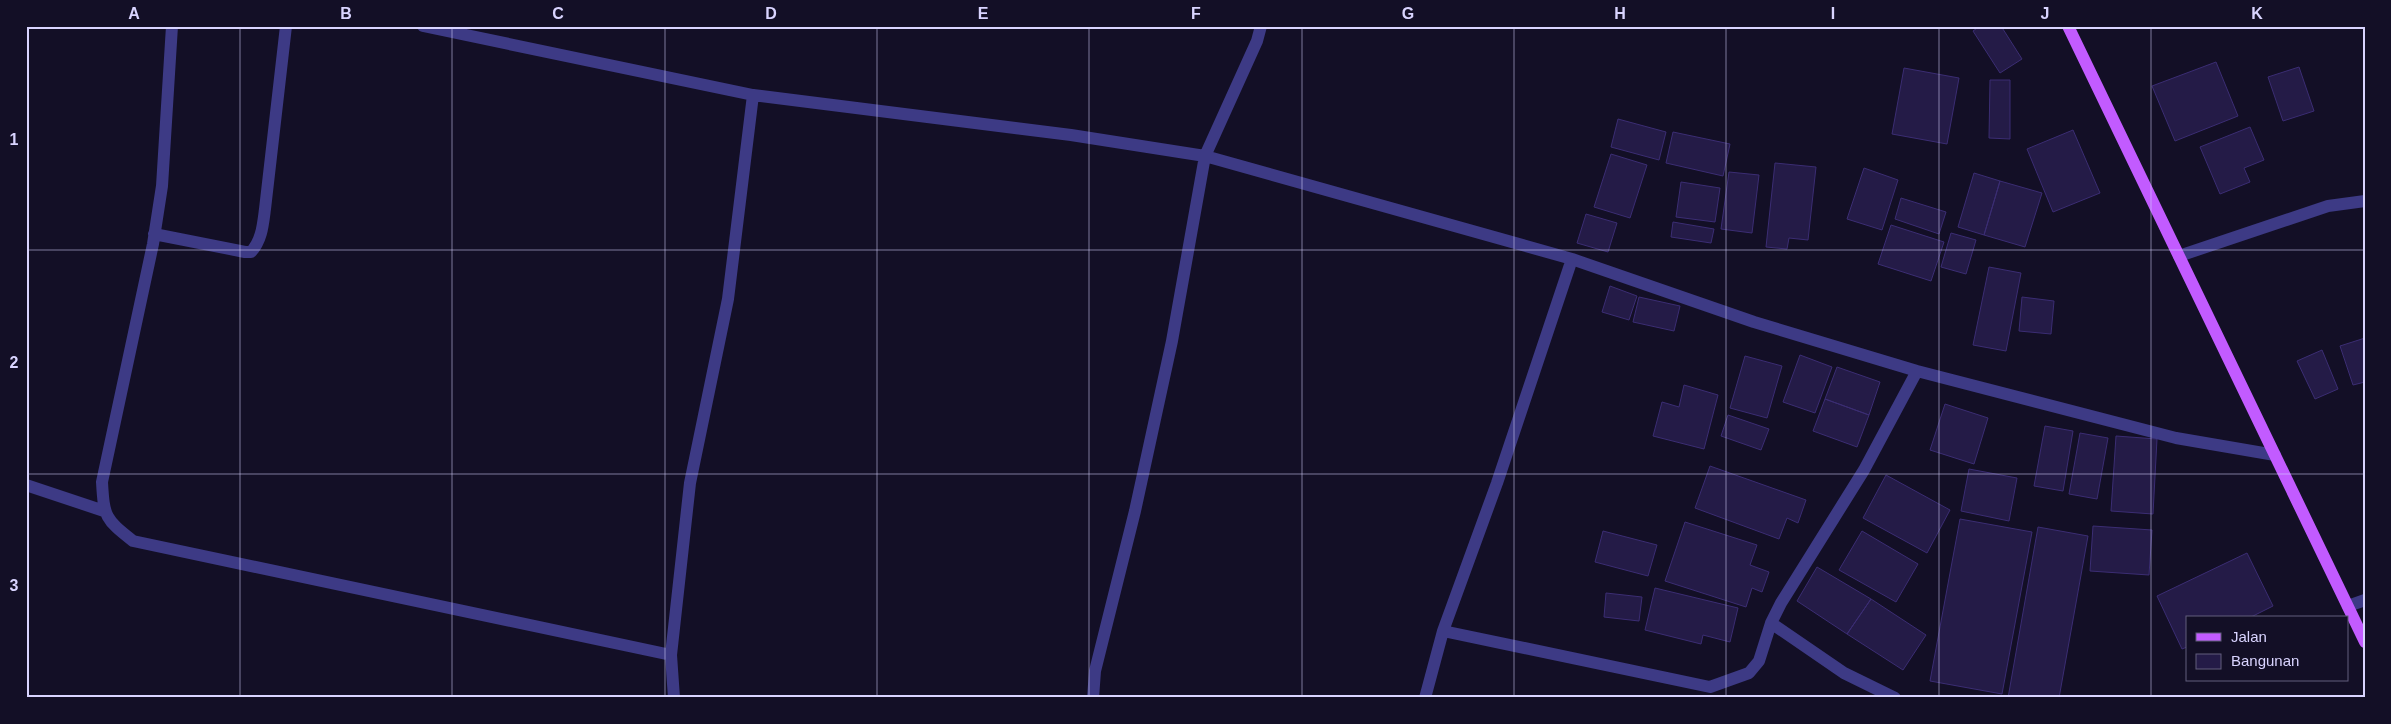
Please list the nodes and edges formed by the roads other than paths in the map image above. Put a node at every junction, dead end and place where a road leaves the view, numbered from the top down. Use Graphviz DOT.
graph roads {
  1 [pos="172,26"];
  2 [pos="286,26"];
  3 [pos="423,26"];
  4 [pos="1261,26"];
  5 [pos="2068,26"];
  6 [pos="753,95"];
  7 [pos="1205,156"];
  8 [pos="2365,201"];
  9 [pos="154,234"];
  10 [pos="2179,256"];
  11 [pos="1572,259"];
  12 [pos="1918,371"];
  13 [pos="2275,455"];
  14 [pos="26,485"];
  15 [pos="104,511"];
  16 [pos="2365,600"];
  17 [pos="2348,606"];
  18 [pos="1771,623"];
  19 [pos="1443,631"];
  20 [pos="2365,642"];
  21 [pos="671,655"];
  22 [pos="674,698"];
  23 [pos="1093,698"];
  24 [pos="1425,698"];
  25 [pos="1895,698"];
  1 -- 9 [label="street"];
  2 -- 9 [label="street"];
  3 -- 6 [label="street"];
  4 -- 7 [label="street"];
  5 -- 10 [label="main road"];
  6 -- 7 [label="street"];
  6 -- 21 [label="street"];
  7 -- 11 [label="street"];
  7 -- 23 [label="street"];
  8 -- 10 [label="street"];
  9 -- 15 [label="street"];
  10 -- 13 [label="main road"];
  11 -- 12 [label="street"];
  11 -- 19 [label="street"];
  12 -- 13 [label="street"];
  12 -- 18 [label="street"];
  13 -- 17 [label="main road"];
  14 -- 15 [label="street"];
  15 -- 21 [label="street"];
  16 -- 17 [label="street"];
  17 -- 20 [label="main road"];
  18 -- 19 [label="street"];
  18 -- 25 [label="street"];
  19 -- 24 [label="street"];
  21 -- 22 [label="street"];
}
